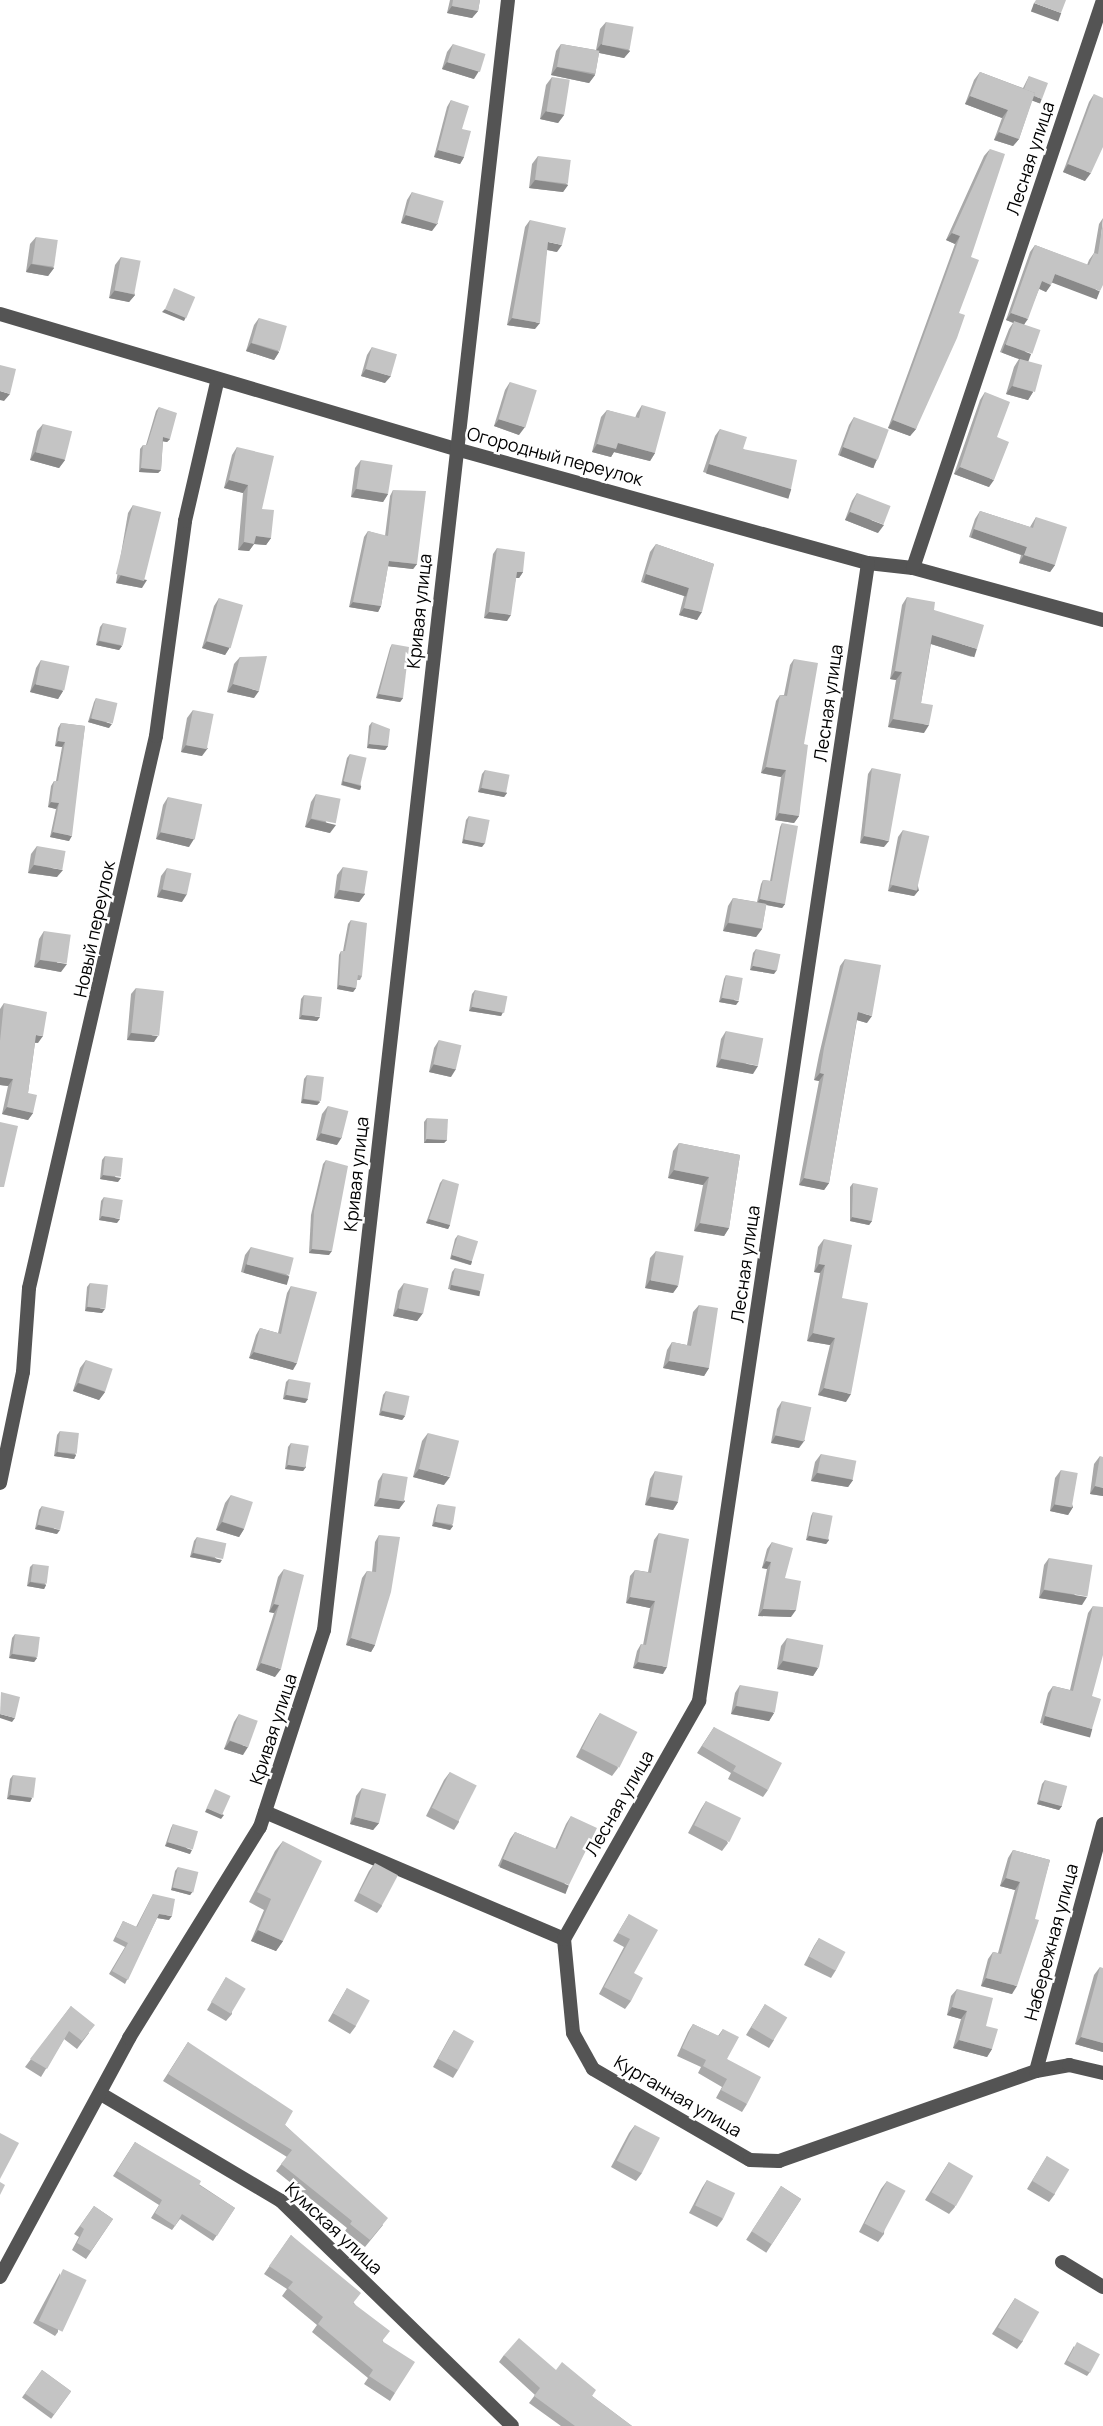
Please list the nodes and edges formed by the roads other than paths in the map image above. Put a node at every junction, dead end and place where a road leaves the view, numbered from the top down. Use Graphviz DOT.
graph roads {
  1 [pos="508,0"];
  2 [pos="1103,0"];
  3 [pos="0,314"];
  4 [pos="217,382"];
  5 [pos="456,449"];
  6 [pos="868,563"];
  7 [pos="913,568"];
  8 [pos="1103,620"];
  9 [pos="0,1483"];
  10 [pos="265,1812"];
  11 [pos="1103,1824"];
  12 [pos="565,1939"];
  13 [pos="1036,2071"];
  14 [pos="1103,2073"];
  15 [pos="101,2094"];
  16 [pos="1062,2262"];
  17 [pos="0,2277"];
  18 [pos="1103,2287"];
  19 [pos="512,2426"];
  1 -- 5 [label="street, Кривая улица"];
  2 -- 7 [label="street, Лесная улица"];
  3 -- 4 [label="street, Огородный переулок"];
  4 -- 5 [label="street, Огородный переулок"];
  4 -- 9 [label="street, Новый переулок"];
  5 -- 6 [label="street, Огородный переулок"];
  5 -- 10 [label="street, Кривая улица"];
  6 -- 7 [label="street, Огородный переулок"];
  6 -- 12 [label="street, Лесная улица"];
  7 -- 8 [label="street, Огородный переулок"];
  10 -- 12 [label="street"];
  10 -- 15 [label="street, Кривая улица"];
  11 -- 13 [label="street, Набережная улица"];
  12 -- 13 [label="street, Курганная улица"];
  13 -- 14 [label="street, Курганная улица"];
  15 -- 17 [label="street, Кривая улица"];
  15 -- 19 [label="street, Кумская улица"];
  16 -- 18 [label="street"];
}
